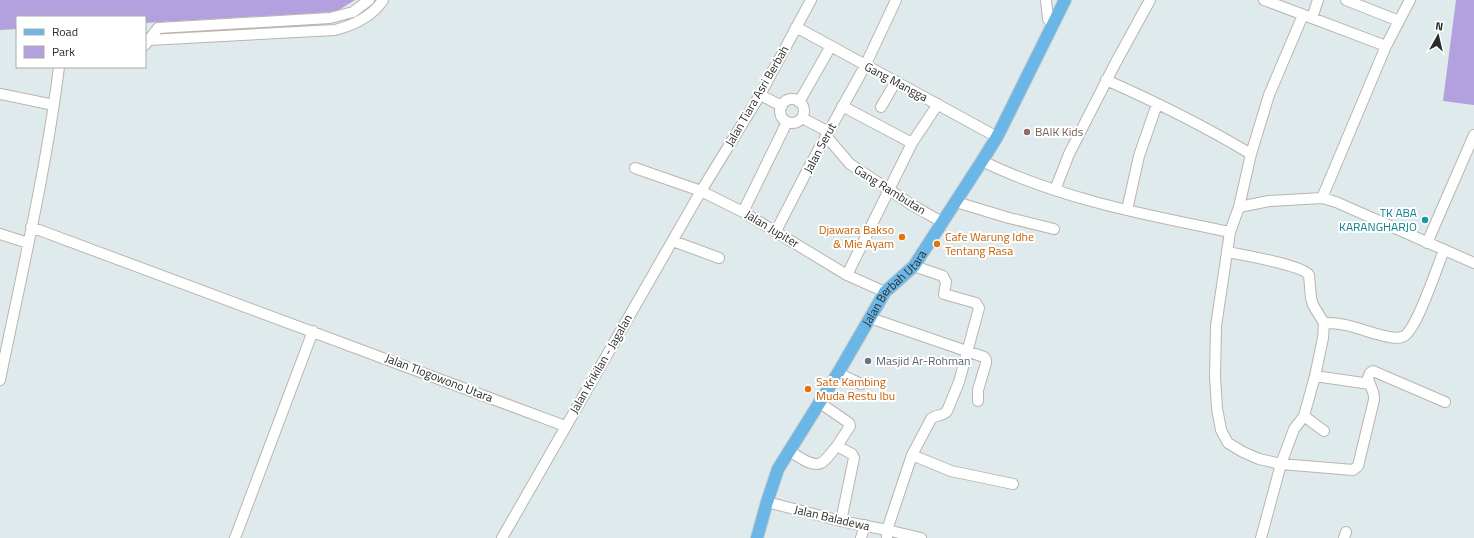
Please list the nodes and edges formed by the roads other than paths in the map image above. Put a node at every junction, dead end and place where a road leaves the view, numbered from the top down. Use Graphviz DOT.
graph roads {
  1 [pos="369,0"];
  2 [pos="383,0"];
  3 [pos="811,0"];
  4 [pos="896,0"];
  5 [pos="1046,0"];
  6 [pos="1065,0"];
  7 [pos="1150,0"];
  8 [pos="1264,0"];
  9 [pos="1318,0"];
  10 [pos="1346,0"];
  11 [pos="1410,0"];
  12 [pos="1307,17"];
  13 [pos="1399,21"];
  14 [pos="1053,25"];
  15 [pos="796,27"];
  16 [pos="147,43"];
  17 [pos="831,46"];
  18 [pos="1386,46"];
  19 [pos="865,66"];
  20 [pos="59,68"];
  21 [pos="1106,80"];
  22 [pos="896,81"];
  23 [pos="0,94"];
  24 [pos="760,95"];
  25 [pos="799,102"];
  26 [pos="938,104"];
  27 [pos="1157,104"];
  28 [pos="54,105"];
  29 [pos="782,106"];
  30 [pos="842,106"];
  31 [pos="881,107"];
  32 [pos="802,118"];
  33 [pos="787,122"];
  34 [pos="828,134"];
  35 [pos="1474,135"];
  36 [pos="996,137"];
  37 [pos="912,143"];
  38 [pos="1251,154"];
  39 [pos="982,161"];
  40 [pos="635,168"];
  41 [pos="889,190"];
  42 [pos="1055,190"];
  43 [pos="701,191"];
  44 [pos="1322,198"];
  45 [pos="956,202"];
  46 [pos="1239,207"];
  47 [pos="1127,210"];
  48 [pos="743,212"];
  49 [pos="942,222"];
  50 [pos="31,228"];
  51 [pos="1054,229"];
  52 [pos="776,231"];
  53 [pos="1230,232"];
  54 [pos="0,234"];
  55 [pos="673,240"];
  56 [pos="28,243"];
  57 [pos="1427,243"];
  58 [pos="1444,250"];
  59 [pos="1228,252"];
  60 [pos="719,258"];
  61 [pos="1474,263"];
  62 [pos="914,266"];
  63 [pos="847,275"];
  64 [pos="885,292"];
  65 [pos="870,318"];
  66 [pos="1324,323"];
  67 [pos="313,331"];
  68 [pos="966,352"];
  69 [pos="838,373"];
  70 [pos="1315,376"];
  71 [pos="0,380"];
  72 [pos="861,384"];
  73 [pos="1370,384"];
  74 [pos="978,401"];
  75 [pos="1445,402"];
  76 [pos="820,403"];
  77 [pos="1304,416"];
  78 [pos="565,426"];
  79 [pos="1324,431"];
  80 [pos="837,446"];
  81 [pos="789,451"];
  82 [pos="912,455"];
  83 [pos="1281,464"];
  84 [pos="1013,484"];
  85 [pos="766,502"];
  86 [pos="841,521"];
  87 [pos="864,525"];
  88 [pos="887,534"];
  89 [pos="235,538"];
  90 [pos="502,538"];
  91 [pos="757,538"];
  92 [pos="861,538"];
  93 [pos="921,538"];
  94 [pos="1261,538"];
  1 -- 16 [label="street"];
  2 -- 16 [label="street"];
  3 -- 15 [label="street, Jalan Tiara Asri Berbah"];
  4 -- 19 [label="street, Jalan Serut"];
  5 -- 14 [label="street"];
  6 -- 14 [label="main road, Jalan Berbah Utara"];
  7 -- 21 [label="street"];
  8 -- 12 [label="street"];
  9 -- 12 [label="street"];
  10 -- 13 [label="street"];
  11 -- 13 [label="street"];
  12 -- 18 [label="street"];
  12 -- 38 [label="street"];
  13 -- 18 [label="street"];
  14 -- 36 [label="main road, Jalan Berbah Utara"];
  15 -- 17 [label="street, Gang Mangga"];
  15 -- 24 [label="street, Jalan Tiara Asri Berbah"];
  17 -- 19 [label="street, Gang Mangga"];
  17 -- 25 [label="street"];
  18 -- 44 [label="street"];
  19 -- 22 [label="street, Gang Mangga"];
  19 -- 30 [label="street, Jalan Serut"];
  20 -- 28 [label="street"];
  21 -- 27 [label="street"];
  21 -- 42 [label="street"];
  22 -- 26 [label="street, Gang Mangga"];
  22 -- 31 [label="street"];
  23 -- 28 [label="street"];
  24 -- 29 [label="street"];
  24 -- 43 [label="street, Jalan Tiara Asri Berbah"];
  25 -- 29 [label="street"];
  25 -- 32 [label="street"];
  26 -- 36 [label="street, Gang Mangga"];
  26 -- 37 [label="street"];
  27 -- 38 [label="street"];
  27 -- 47 [label="street"];
  28 -- 50 [label="street"];
  29 -- 33 [label="street"];
  30 -- 34 [label="street, Jalan Serut"];
  30 -- 37 [label="street"];
  32 -- 33 [label="street"];
  32 -- 34 [label="street"];
  33 -- 48 [label="street"];
  34 -- 41 [label="street, Gang Rambutan"];
  34 -- 52 [label="street, Jalan Serut"];
  35 -- 57 [label="street"];
  36 -- 39 [label="main road, Jalan Berbah Utara"];
  37 -- 41 [label="street"];
  38 -- 46 [label="street"];
  39 -- 42 [label="street"];
  39 -- 45 [label="main road, Jalan Berbah Utara"];
  40 -- 43 [label="street, Jalan Jupiter"];
  41 -- 49 [label="street, Gang Rambutan"];
  41 -- 63 [label="street"];
  42 -- 47 [label="street"];
  43 -- 48 [label="street, Jalan Jupiter"];
  43 -- 55 [label="street, Jalan Krikilan - Jagalan"];
  44 -- 46 [label="street"];
  44 -- 57 [label="street"];
  45 -- 49 [label="main road, Jalan Berbah Utara"];
  45 -- 51 [label="street"];
  46 -- 53 [label="street"];
  47 -- 53 [label="street"];
  48 -- 52 [label="street, Jalan Jupiter"];
  49 -- 62 [label="main road, Jalan Berbah Utara"];
  50 -- 56 [label="street"];
  50 -- 67 [label="street, Jalan Tlogowono Utara"];
  52 -- 63 [label="street, Jalan Jupiter"];
  53 -- 59 [label="street"];
  54 -- 56 [label="street"];
  55 -- 60 [label="street"];
  55 -- 78 [label="street, Jalan Krikilan - Jagalan"];
  56 -- 71 [label="street"];
  57 -- 58 [label="street"];
  58 -- 61 [label="street"];
  58 -- 66 [label="street"];
  59 -- 66 [label="street"];
  59 -- 83 [label="street"];
  62 -- 64 [label="main road, Jalan Berbah Utara"];
  62 -- 68 [label="street"];
  63 -- 64 [label="street, Jalan Jupiter"];
  64 -- 65 [label="main road, Jalan Berbah Utara"];
  65 -- 68 [label="street"];
  65 -- 69 [label="main road, Jalan Berbah Utara"];
  66 -- 70 [label="street"];
  67 -- 78 [label="street, Jalan Tlogowono Utara"];
  67 -- 89 [label="street"];
  68 -- 74 [label="street"];
  68 -- 82 [label="street"];
  69 -- 72 [label="street"];
  69 -- 76 [label="main road, Jalan Berbah Utara"];
  70 -- 73 [label="street"];
  70 -- 77 [label="street"];
  73 -- 75 [label="street"];
  73 -- 83 [label="street"];
  76 -- 80 [label="street"];
  76 -- 81 [label="main road, Jalan Berbah Utara"];
  77 -- 79 [label="street"];
  77 -- 83 [label="street"];
  78 -- 90 [label="street, Jalan Krikilan - Jagalan"];
  80 -- 81 [label="street"];
  80 -- 86 [label="street"];
  81 -- 85 [label="main road, Jalan Berbah Utara"];
  82 -- 84 [label="street"];
  82 -- 88 [label="street"];
  83 -- 94 [label="street"];
  85 -- 86 [label="street, Jalan Baladewa"];
  85 -- 91 [label="main road, Jalan Berbah Utara"];
  86 -- 87 [label="street, Jalan Baladewa"];
  87 -- 88 [label="street, Jalan Baladewa"];
  87 -- 92 [label="street"];
  88 -- 93 [label="street, Jalan Baladewa"];
}
